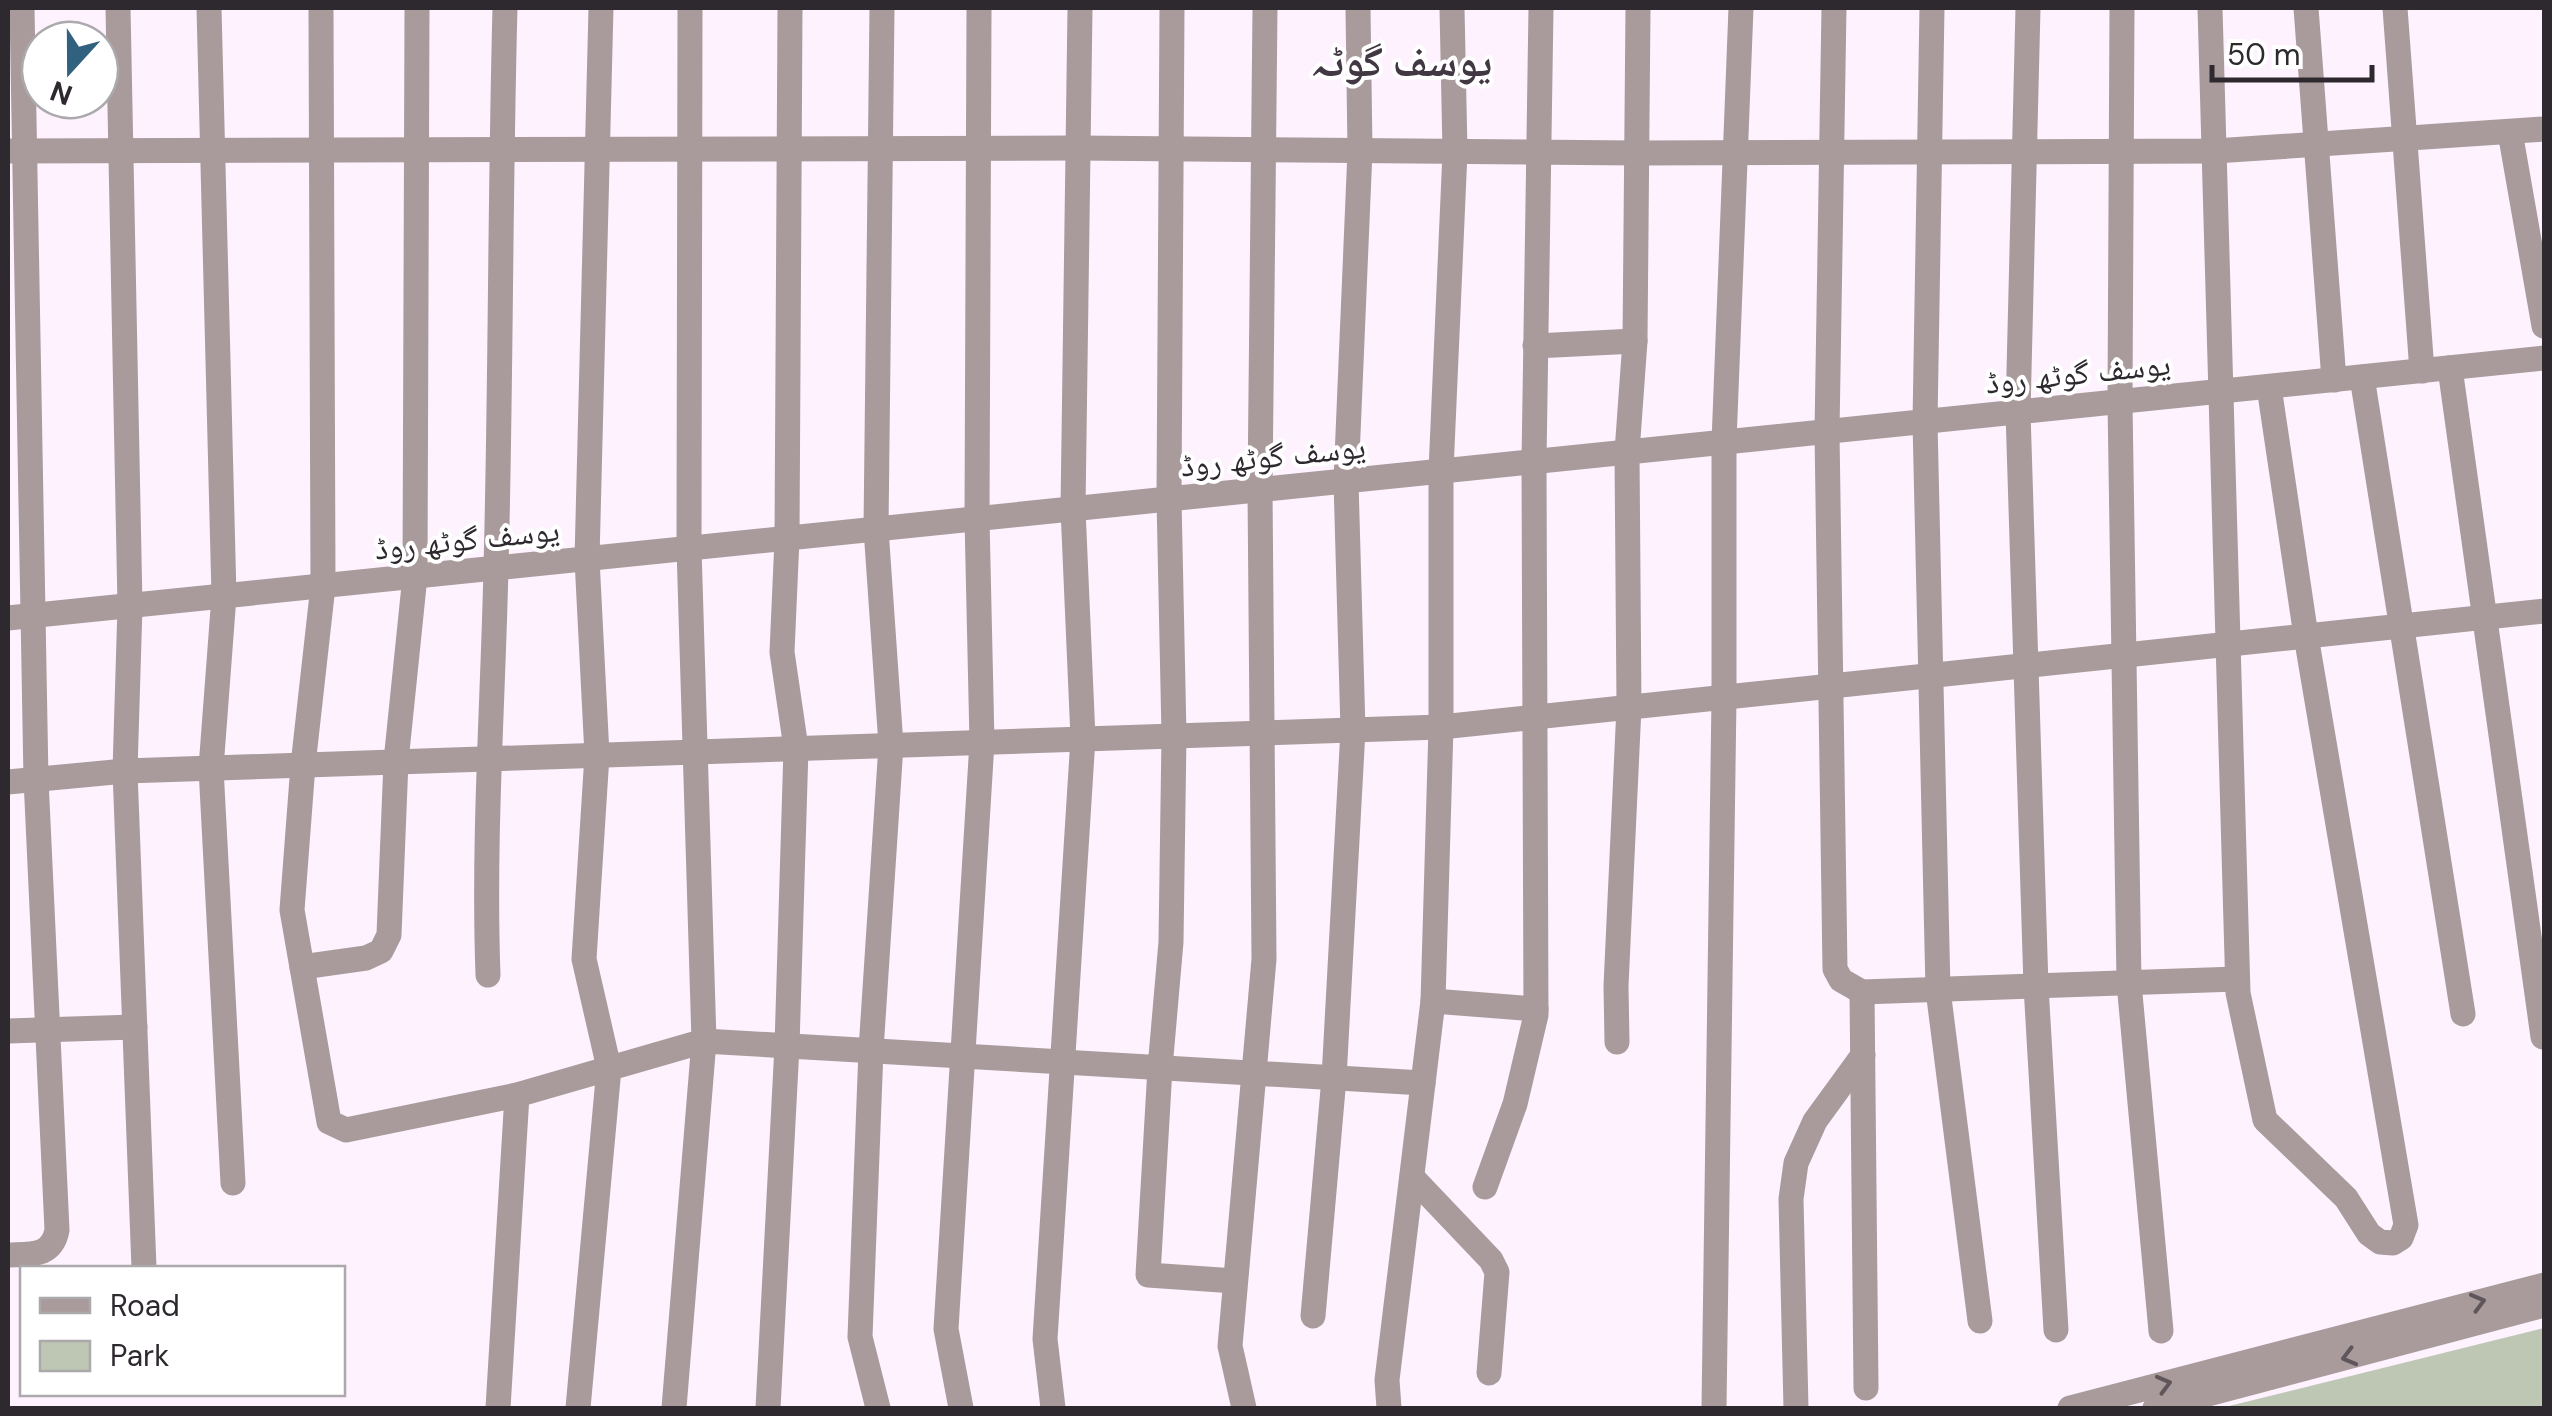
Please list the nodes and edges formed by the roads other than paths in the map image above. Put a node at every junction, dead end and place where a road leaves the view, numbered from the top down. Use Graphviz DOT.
graph roads {
  1 [pos="22,8"];
  2 [pos="118,8"];
  3 [pos="209,8"];
  4 [pos="321,8"];
  5 [pos="417,8"];
  6 [pos="505,8"];
  7 [pos="601,8"];
  8 [pos="690,8"];
  9 [pos="790,8"];
  10 [pos="882,8"];
  11 [pos="979,8"];
  12 [pos="1080,8"];
  13 [pos="1172,8"];
  14 [pos="1264,8"];
  15 [pos="1358,8"];
  16 [pos="1452,8"];
  17 [pos="1541,8"];
  18 [pos="1638,8"];
  19 [pos="1742,8"];
  20 [pos="1834,8"];
  21 [pos="1932,8"];
  22 [pos="2028,8"];
  23 [pos="2122,8"];
  24 [pos="2210,8"];
  25 [pos="2306,8"];
  26 [pos="2395,8"];
  27 [pos="2544,130"];
  28 [pos="2510,132"];
  29 [pos="2405,139"];
  30 [pos="2316,145"];
  31 [pos="1078,148"];
  32 [pos="880,149"];
  33 [pos="978,149"];
  34 [pos="1171,149"];
  35 [pos="211,150"];
  36 [pos="320,150"];
  37 [pos="415,150"];
  38 [pos="501,150"];
  39 [pos="596,150"];
  40 [pos="689,150"];
  41 [pos="788,150"];
  42 [pos="15,151"];
  43 [pos="120,151"];
  44 [pos="1264,152"];
  45 [pos="1360,152"];
  46 [pos="1456,152"];
  47 [pos="1537,152"];
  48 [pos="1833,152"];
  49 [pos="1930,152"];
  50 [pos="2025,152"];
  51 [pos="2122,152"];
  52 [pos="2215,152"];
  53 [pos="1636,153"];
  54 [pos="1737,153"];
  55 [pos="2544,326"];
  56 [pos="1635,342"];
  57 [pos="1535,346"];
  58 [pos="2544,358"];
  59 [pos="2450,368"];
  60 [pos="2422,371"];
  61 [pos="2362,377"];
  62 [pos="2334,380"];
  63 [pos="2269,387"];
  64 [pos="2220,392"];
  65 [pos="2120,402"];
  66 [pos="2018,412"];
  67 [pos="1925,422"];
  68 [pos="1827,432"];
  69 [pos="1724,442"];
  70 [pos="1627,452"];
  71 [pos="1534,462"];
  72 [pos="1441,471"];
  73 [pos="1346,481"];
  74 [pos="1260,490"];
  75 [pos="1169,499"];
  76 [pos="1073,509"];
  77 [pos="978,519"];
  78 [pos="876,529"];
  79 [pos="787,538"];
  80 [pos="689,548"];
  81 [pos="587,559"];
  82 [pos="496,568"];
  83 [pos="415,576"];
  84 [pos="323,586"];
  85 [pos="224,596"];
  86 [pos="130,606"];
  87 [pos="2544,611"];
  88 [pos="20,617"];
  89 [pos="2484,617"];
  90 [pos="2399,626"];
  91 [pos="2306,636"];
  92 [pos="2228,644"];
  93 [pos="2125,655"];
  94 [pos="2027,665"];
  95 [pos="1932,675"];
  96 [pos="1832,686"];
  97 [pos="1724,697"];
  98 [pos="1629,707"];
  99 [pos="1535,717"];
  100 [pos="1442,726"];
  101 [pos="1353,730"];
  102 [pos="1261,732"];
  103 [pos="1174,736"];
  104 [pos="1082,738"];
  105 [pos="982,742"];
  106 [pos="891,745"];
  107 [pos="796,748"];
  108 [pos="694,752"];
  109 [pos="597,754"];
  110 [pos="488,758"];
  111 [pos="396,762"];
  112 [pos="303,765"];
  113 [pos="211,768"];
  114 [pos="124,771"];
  115 [pos="36,779"];
  116 [pos="8,782"];
  117 [pos="302,967"];
  118 [pos="488,975"];
  119 [pos="2237,979"];
  120 [pos="2129,983"];
  121 [pos="2036,986"];
  122 [pos="1938,990"];
  123 [pos="1862,992"];
  124 [pos="1433,1001"];
  125 [pos="1536,1009"];
  126 [pos="2463,1014"];
  127 [pos="135,1026"];
  128 [pos="46,1030"];
  129 [pos="8,1031"];
  130 [pos="2543,1036"];
  131 [pos="704,1041"];
  132 [pos="1617,1042"];
  133 [pos="786,1046"];
  134 [pos="871,1050"];
  135 [pos="1863,1055"];
  136 [pos="961,1056"];
  137 [pos="1060,1062"];
  138 [pos="609,1068"];
  139 [pos="1160,1068"];
  140 [pos="1254,1073"];
  141 [pos="1334,1078"];
  142 [pos="1423,1083"];
  143 [pos="517,1095"];
  144 [pos="1412,1178"];
  145 [pos="233,1182"];
  146 [pos="1485,1187"];
  147 [pos="8,1255"];
  148 [pos="144,1266"];
  149 [pos="1235,1281"];
  150 [pos="2544,1285"];
  151 [pos="2544,1306"];
  152 [pos="1313,1316"];
  153 [pos="1980,1321"];
  154 [pos="2056,1330"];
  155 [pos="2160,1331"];
  156 [pos="1489,1373"];
  157 [pos="1866,1388"];
  158 [pos="498,1408"];
  159 [pos="578,1408"];
  160 [pos="674,1408"];
  161 [pos="768,1408"];
  162 [pos="878,1408"];
  163 [pos="961,1408"];
  164 [pos="1052,1408"];
  165 [pos="1244,1408"];
  166 [pos="1389,1408"];
  167 [pos="1714,1408"];
  168 [pos="1796,1408"];
  169 [pos="2070,1408"];
  170 [pos="2154,1408"];
  1 -- 42 [label="street"];
  2 -- 43 [label="street"];
  3 -- 35 [label="street"];
  4 -- 36 [label="street"];
  5 -- 37 [label="street"];
  6 -- 38 [label="street"];
  7 -- 39 [label="street"];
  8 -- 40 [label="street"];
  9 -- 41 [label="street"];
  10 -- 32 [label="street"];
  11 -- 33 [label="street"];
  12 -- 31 [label="street"];
  13 -- 34 [label="street"];
  14 -- 44 [label="street"];
  15 -- 45 [label="street"];
  16 -- 46 [label="street"];
  17 -- 47 [label="street"];
  18 -- 53 [label="street"];
  19 -- 54 [label="street"];
  20 -- 48 [label="street"];
  21 -- 49 [label="street"];
  22 -- 50 [label="street"];
  23 -- 51 [label="street"];
  24 -- 52 [label="street"];
  25 -- 30 [label="street"];
  26 -- 29 [label="street"];
  27 -- 28 [label="street"];
  28 -- 29 [label="street"];
  28 -- 55 [label="street"];
  29 -- 30 [label="street"];
  29 -- 60 [label="street"];
  30 -- 52 [label="street"];
  30 -- 62 [label="street"];
  31 -- 33 [label="street"];
  31 -- 34 [label="street"];
  31 -- 76 [label="street"];
  32 -- 33 [label="street"];
  32 -- 41 [label="street"];
  32 -- 78 [label="street"];
  33 -- 77 [label="street"];
  34 -- 44 [label="street"];
  34 -- 75 [label="street"];
  35 -- 36 [label="street"];
  35 -- 43 [label="street"];
  35 -- 85 [label="street"];
  36 -- 37 [label="street"];
  36 -- 84 [label="street"];
  37 -- 38 [label="street"];
  37 -- 83 [label="street"];
  38 -- 39 [label="street"];
  38 -- 82 [label="street"];
  39 -- 40 [label="street"];
  39 -- 81 [label="street"];
  40 -- 41 [label="street"];
  40 -- 80 [label="street"];
  41 -- 79 [label="street"];
  42 -- 43 [label="street"];
  42 -- 88 [label="street"];
  43 -- 86 [label="street"];
  44 -- 45 [label="street"];
  44 -- 74 [label="street"];
  45 -- 46 [label="street"];
  45 -- 73 [label="street"];
  46 -- 47 [label="street"];
  46 -- 72 [label="street"];
  47 -- 53 [label="street"];
  47 -- 57 [label="street"];
  48 -- 49 [label="street"];
  48 -- 54 [label="street"];
  48 -- 68 [label="street"];
  49 -- 50 [label="street"];
  49 -- 67 [label="street"];
  50 -- 51 [label="street"];
  50 -- 66 [label="street"];
  51 -- 52 [label="street"];
  51 -- 65 [label="street"];
  52 -- 64 [label="street"];
  53 -- 54 [label="street"];
  53 -- 56 [label="street"];
  54 -- 69 [label="street"];
  56 -- 57 [label="street"];
  56 -- 70 [label="street"];
  57 -- 71 [label="street"];
  58 -- 59 [label="street, یوسف گوٹھ روڈ"];
  59 -- 60 [label="street, یوسف گوٹھ روڈ"];
  59 -- 89 [label="street"];
  60 -- 61 [label="street, یوسف گوٹھ روڈ"];
  61 -- 62 [label="street, یوسف گوٹھ روڈ"];
  61 -- 90 [label="street"];
  62 -- 63 [label="street, یوسف گوٹھ روڈ"];
  63 -- 64 [label="street, یوسف گوٹھ روڈ"];
  63 -- 91 [label="street"];
  64 -- 65 [label="street, یوسف گوٹھ روڈ"];
  64 -- 92 [label="street"];
  65 -- 66 [label="street, یوسف گوٹھ روڈ"];
  65 -- 93 [label="street"];
  66 -- 67 [label="street, یوسف گوٹھ روڈ"];
  66 -- 94 [label="street"];
  67 -- 68 [label="street, یوسف گوٹھ روڈ"];
  67 -- 95 [label="street"];
  68 -- 69 [label="street, یوسف گوٹھ روڈ"];
  68 -- 96 [label="street"];
  69 -- 70 [label="street, یوسف گوٹھ روڈ"];
  69 -- 97 [label="street"];
  70 -- 71 [label="street, یوسف گوٹھ روڈ"];
  70 -- 98 [label="street"];
  71 -- 72 [label="street, یوسف گوٹھ روڈ"];
  71 -- 99 [label="street"];
  72 -- 73 [label="street, یوسف گوٹھ روڈ"];
  72 -- 100 [label="street"];
  73 -- 74 [label="street, یوسف گوٹھ روڈ"];
  73 -- 101 [label="street"];
  74 -- 75 [label="street, یوسف گوٹھ روڈ"];
  74 -- 102 [label="street"];
  75 -- 76 [label="street, یوسف گوٹھ روڈ"];
  75 -- 103 [label="street"];
  76 -- 77 [label="street, یوسف گوٹھ روڈ"];
  76 -- 104 [label="street"];
  77 -- 78 [label="street, یوسف گوٹھ روڈ"];
  77 -- 105 [label="street"];
  78 -- 79 [label="street, یوسف گوٹھ روڈ"];
  78 -- 106 [label="street"];
  79 -- 80 [label="street, یوسف گوٹھ روڈ"];
  79 -- 107 [label="street"];
  80 -- 81 [label="street, یوسف گوٹھ روڈ"];
  80 -- 108 [label="street"];
  81 -- 82 [label="street, یوسف گوٹھ روڈ"];
  81 -- 109 [label="street"];
  82 -- 83 [label="street, یوسف گوٹھ روڈ"];
  82 -- 110 [label="street"];
  83 -- 84 [label="street, یوسف گوٹھ روڈ"];
  83 -- 111 [label="street"];
  84 -- 85 [label="street, یوسف گوٹھ روڈ"];
  84 -- 112 [label="street"];
  85 -- 86 [label="street, یوسف گوٹھ روڈ"];
  85 -- 113 [label="street"];
  86 -- 88 [label="street, یوسف گوٹھ روڈ"];
  86 -- 114 [label="street"];
  87 -- 89 [label="street"];
  88 -- 115 [label="street"];
  89 -- 90 [label="street"];
  89 -- 130 [label="street"];
  90 -- 91 [label="street"];
  90 -- 126 [label="street"];
  91 -- 92 [label="street"];
  91 -- 119 [label="street"];
  92 -- 93 [label="street"];
  92 -- 119 [label="street"];
  93 -- 94 [label="street"];
  93 -- 120 [label="street"];
  94 -- 95 [label="street"];
  94 -- 121 [label="street"];
  95 -- 96 [label="street"];
  95 -- 122 [label="street"];
  96 -- 97 [label="street"];
  96 -- 123 [label="street"];
  97 -- 98 [label="street"];
  97 -- 167 [label="street"];
  98 -- 99 [label="street"];
  98 -- 132 [label="street"];
  99 -- 100 [label="street"];
  99 -- 125 [label="street"];
  100 -- 101 [label="street"];
  100 -- 124 [label="street"];
  101 -- 102 [label="street"];
  101 -- 141 [label="street"];
  102 -- 103 [label="street"];
  102 -- 140 [label="street"];
  103 -- 104 [label="street"];
  103 -- 139 [label="street"];
  104 -- 105 [label="street"];
  104 -- 137 [label="street"];
  105 -- 106 [label="street"];
  105 -- 136 [label="street"];
  106 -- 107 [label="street"];
  106 -- 134 [label="street"];
  107 -- 108 [label="street"];
  107 -- 133 [label="street"];
  108 -- 109 [label="street"];
  108 -- 131 [label="street"];
  109 -- 110 [label="street"];
  109 -- 138 [label="street"];
  110 -- 111 [label="street"];
  110 -- 118 [label="street"];
  111 -- 112 [label="street"];
  111 -- 117 [label="street"];
  112 -- 113 [label="street"];
  112 -- 117 [label="street"];
  113 -- 114 [label="street"];
  113 -- 145 [label="street"];
  114 -- 115 [label="street"];
  114 -- 127 [label="street"];
  115 -- 116 [label="street"];
  115 -- 128 [label="street"];
  117 -- 143 [label="street"];
  119 -- 120 [label="street"];
  120 -- 121 [label="street"];
  120 -- 155 [label="street"];
  121 -- 122 [label="street"];
  121 -- 154 [label="street"];
  122 -- 123 [label="street"];
  122 -- 153 [label="street"];
  123 -- 135 [label="street"];
  124 -- 125 [label="street"];
  124 -- 142 [label="street"];
  125 -- 146 [label="street"];
  127 -- 128 [label="street"];
  127 -- 148 [label="street"];
  128 -- 129 [label="street"];
  128 -- 147 [label="street"];
  131 -- 133 [label="street"];
  131 -- 138 [label="street"];
  131 -- 160 [label="street"];
  133 -- 134 [label="street"];
  133 -- 161 [label="street"];
  134 -- 136 [label="street"];
  134 -- 162 [label="street"];
  135 -- 157 [label="street"];
  135 -- 168 [label="street"];
  136 -- 137 [label="street"];
  136 -- 163 [label="street"];
  137 -- 139 [label="street"];
  137 -- 164 [label="street"];
  138 -- 143 [label="street"];
  138 -- 159 [label="street"];
  139 -- 140 [label="street"];
  139 -- 149 [label="street"];
  140 -- 141 [label="street"];
  140 -- 149 [label="street"];
  141 -- 142 [label="street"];
  141 -- 152 [label="street"];
  142 -- 144 [label="street"];
  143 -- 158 [label="street"];
  144 -- 156 [label="street"];
  144 -- 166 [label="street"];
  149 -- 165 [label="street"];
  169 -- 150 [label="street, one-way"];
  151 -- 170 [label="street, one-way"];
}
